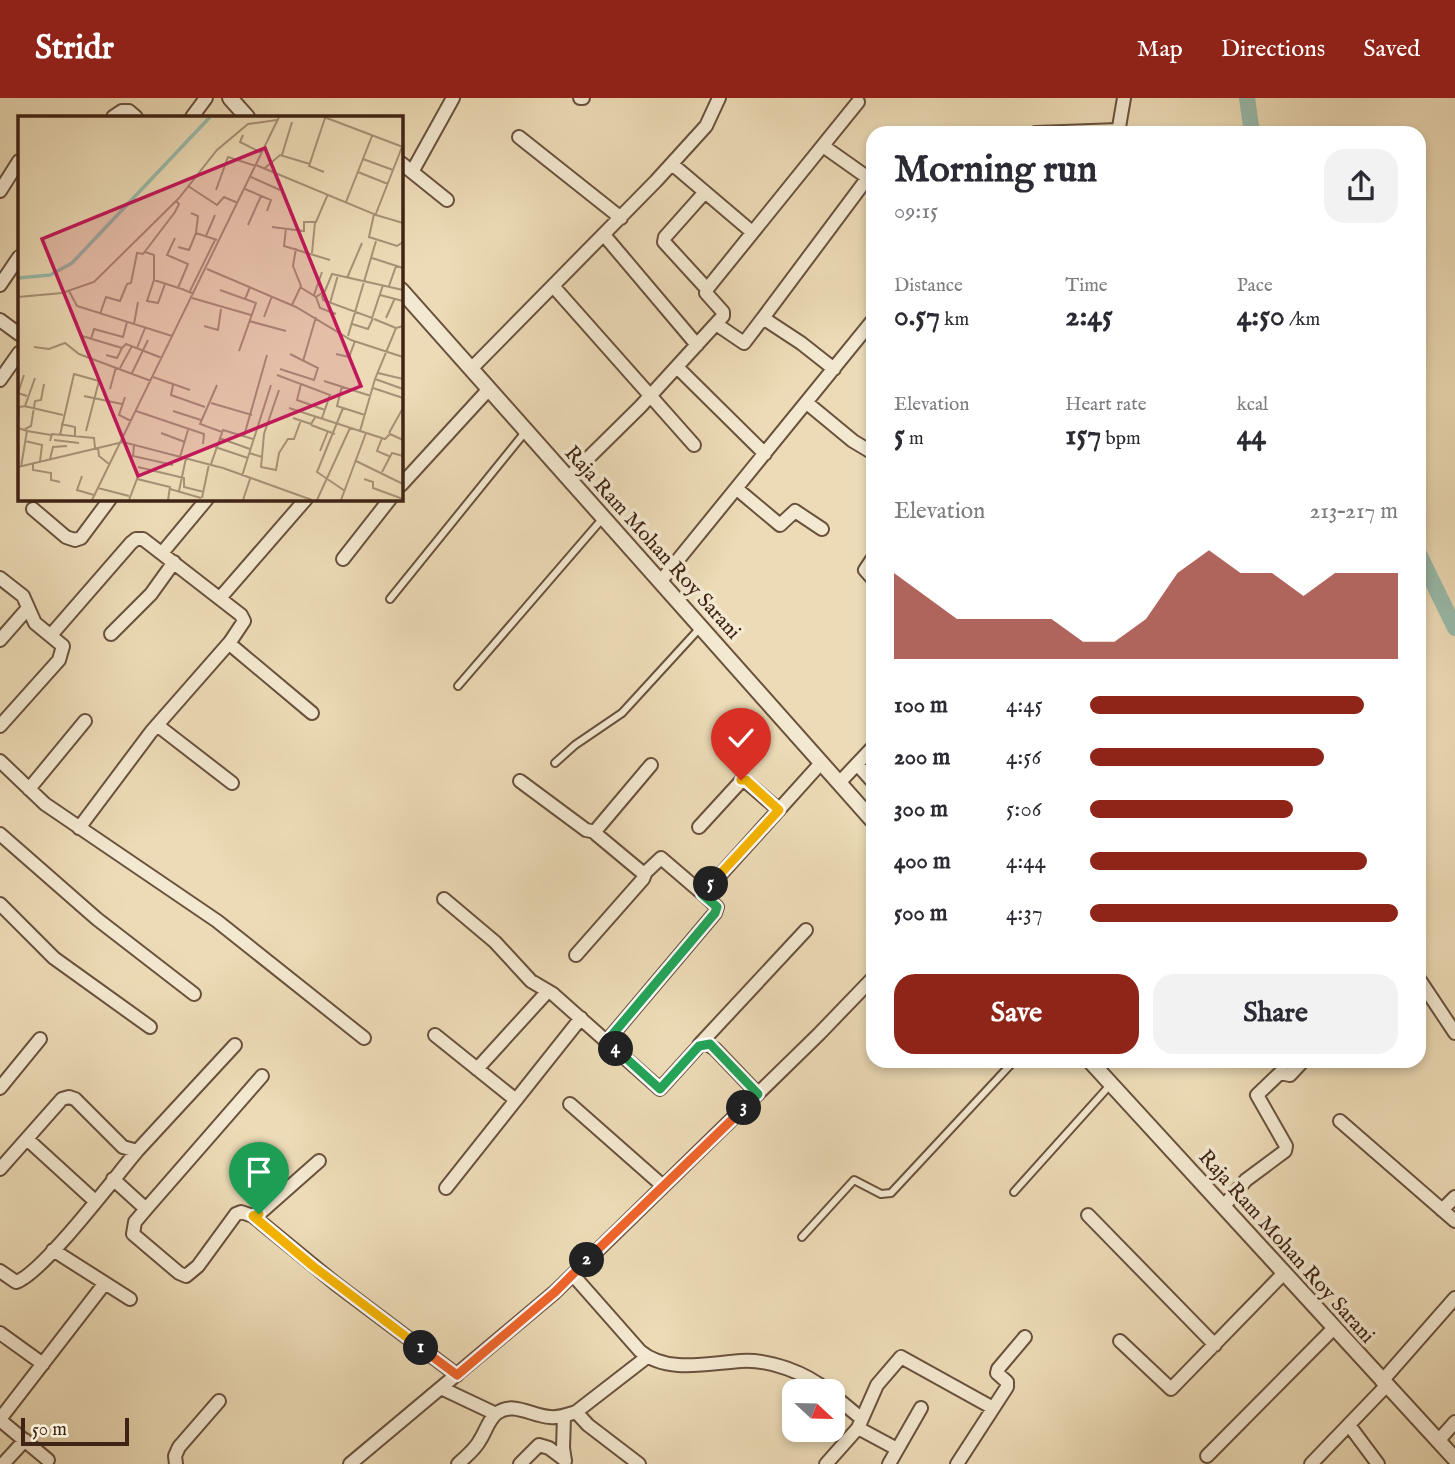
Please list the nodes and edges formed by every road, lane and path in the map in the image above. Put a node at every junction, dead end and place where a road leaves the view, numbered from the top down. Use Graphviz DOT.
graph roads {
  1 [pos="206,98"];
  2 [pos="230,98"];
  3 [pos="453,98"];
  4 [pos="719,98"];
  5 [pos="1124,98"];
  6 [pos="858,102"];
  7 [pos="114,116"];
  8 [pos="135,116"];
  9 [pos="193,116"];
  10 [pos="246,116"];
  11 [pos="1119,126"];
  12 [pos="519,137"];
  13 [pos="823,146"];
  14 [pos="18,163"];
  15 [pos="402,164"];
  16 [pos="672,164"];
  17 [pos="412,172"];
  18 [pos="0,191"];
  19 [pos="705,192"];
  20 [pos="447,200"];
  21 [pos="621,218"];
  22 [pos="752,232"];
  23 [pos="604,235"];
  24 [pos="18,258"];
  25 [pos="0,285"];
  26 [pos="553,286"];
  27 [pos="707,289"];
  28 [pos="402,291"];
  29 [pos="763,318"];
  30 [pos="0,320"];
  31 [pos="716,324"];
  32 [pos="866,329"];
  33 [pos="18,333"];
  34 [pos="698,345"];
  35 [pos="677,367"];
  36 [pos="15,368"];
  37 [pos="471,369"];
  38 [pos="834,369"];
  39 [pos="0,380"];
  40 [pos="489,390"];
  41 [pos="650,397"];
  42 [pos="807,403"];
  43 [pos="526,431"];
  44 [pos="694,445"];
  45 [pos="866,449"];
  46 [pos="765,454"];
  47 [pos="568,478"];
  48 [pos="402,480"];
  49 [pos="737,489"];
  50 [pos="109,500"];
  51 [pos="206,500"];
  52 [pos="305,500"];
  53 [pos="389,500"];
  54 [pos="33,509"];
  55 [pos="603,518"];
  56 [pos="822,529"];
  57 [pos="162,553"];
  58 [pos="343,559"];
  59 [pos="173,562"];
  60 [pos="0,578"];
  61 [pos="660,582"];
  62 [pos="219,598"];
  63 [pos="390,599"];
  64 [pos="28,608"];
  65 [pos="701,627"];
  66 [pos="111,634"];
  67 [pos="51,635"];
  68 [pos="0,640"];
  69 [pos="230,642"];
  70 [pos="458,686"];
  71 [pos="312,713"];
  72 [pos="85,721"];
  73 [pos="157,725"];
  74 [pos="0,726"];
  75 [pos="866,755"];
  76 [pos="0,761"];
  77 [pos="555,762"];
  78 [pos="821,763"];
  79 [pos="858,764"];
  80 [pos="651,765"];
  81 [pos="866,774"];
  82 [pos="520,781"];
  83 [pos="232,783"];
  84 [pos="839,783"];
  85 [pos="29,789"];
  86 [pos="779,810"];
  87 [pos="866,813"];
  88 [pos="699,827"];
  89 [pos="79,828"];
  90 [pos="596,832"];
  91 [pos="0,834"];
  92 [pos="645,874"];
  93 [pos="702,894"];
  94 [pos="444,899"];
  95 [pos="0,904"];
  96 [pos="806,930"];
  97 [pos="576,955"];
  98 [pos="866,985"];
  99 [pos="1426,990"];
  100 [pos="548,991"];
  101 [pos="194,994"];
  102 [pos="581,1018"];
  103 [pos="150,1027"];
  104 [pos="1455,1033"];
  105 [pos="435,1035"];
  106 [pos="364,1038"];
  107 [pos="40,1039"];
  108 [pos="607,1041"];
  109 [pos="235,1045"];
  110 [pos="699,1046"];
  111 [pos="1007,1068"];
  112 [pos="1096,1068"];
  113 [pos="1297,1068"];
  114 [pos="477,1069"];
  115 [pos="262,1076"];
  116 [pos="1111,1084"];
  117 [pos="0,1088"];
  118 [pos="758,1094"];
  119 [pos="516,1100"];
  120 [pos="570,1104"];
  121 [pos="1340,1121"];
  122 [pos="27,1139"];
  123 [pos="136,1152"];
  124 [pos="319,1161"];
  125 [pos="0,1169"];
  126 [pos="113,1179"];
  127 [pos="663,1186"];
  128 [pos="446,1188"];
  129 [pos="1014,1192"];
  130 [pos="1455,1197"];
  131 [pos="95,1201"];
  132 [pos="1223,1207"];
  133 [pos="146,1209"];
  134 [pos="1442,1210"];
  135 [pos="1088,1215"];
  136 [pos="253,1216"];
  137 [pos="1455,1221"];
  138 [pos="802,1237"];
  139 [pos="53,1250"];
  140 [pos="0,1271"];
  141 [pos="1284,1273"];
  142 [pos="573,1275"];
  143 [pos="105,1283"];
  144 [pos="1455,1298"];
  145 [pos="130,1299"];
  146 [pos="1334,1328"];
  147 [pos="0,1333"];
  148 [pos="1026,1336"];
  149 [pos="1120,1341"];
  150 [pos="1215,1345"];
  151 [pos="647,1357"];
  152 [pos="43,1364"];
  153 [pos="457,1375"];
  154 [pos="810,1379"];
  155 [pos="1384,1384"];
  156 [pos="441,1388"];
  157 [pos="219,1401"];
  158 [pos="845,1407"];
  159 [pos="921,1408"];
  160 [pos="993,1408"];
  161 [pos="496,1414"];
  162 [pos="570,1414"];
  163 [pos="0,1419"];
  164 [pos="1455,1422"];
  165 [pos="860,1423"];
  166 [pos="1349,1425"];
  167 [pos="25,1440"];
  168 [pos="1438,1441"];
  169 [pos="897,1449"];
  170 [pos="1207,1456"];
  171 [pos="1455,1459"];
  172 [pos="48,1460"];
  173 [pos="566,1462"];
  174 [pos="3,1464"];
  175 [pos="176,1464"];
  176 [pos="350,1464"];
  177 [pos="458,1464"];
  178 [pos="520,1464"];
  179 [pos="639,1464"];
  180 [pos="826,1464"];
  181 [pos="889,1464"];
  182 [pos="957,1464"];
  183 [pos="1311,1464"];
  184 [pos="1378,1464"];
  1 -- 9 [label="street"];
  2 -- 10 [label="street"];
  3 -- 17 [label="street"];
  4 -- 16 [label="street"];
  5 -- 11 [label="street"];
  6 -- 13 [label="street"];
  7 -- 8 [label="street"];
  12 -- 21 [label="street"];
  13 -- 22 [label="street"];
  13 -- 29 [label="street"];
  14 -- 18 [label="street"];
  15 -- 17 [label="street"];
  16 -- 19 [label="street"];
  16 -- 21 [label="street"];
  17 -- 20 [label="street"];
  19 -- 22 [label="street"];
  19 -- 27 [label="street"];
  21 -- 23 [label="street"];
  22 -- 27 [label="street"];
  23 -- 26 [label="street"];
  23 -- 34 [label="street"];
  24 -- 25 [label="street"];
  26 -- 37 [label="street"];
  26 -- 41 [label="street"];
  27 -- 31 [label="street"];
  28 -- 37 [label="street, Raja Ram Mohan Roy Sarani"];
  29 -- 31 [label="street"];
  29 -- 38 [label="street"];
  30 -- 33 [label="street"];
  31 -- 34 [label="street"];
  32 -- 38 [label="street"];
  34 -- 35 [label="street"];
  35 -- 41 [label="street"];
  35 -- 46 [label="street"];
  36 -- 39 [label="street"];
  37 -- 40 [label="street, Raja Ram Mohan Roy Sarani"];
  38 -- 42 [label="street"];
  40 -- 43 [label="street, Raja Ram Mohan Roy Sarani"];
  40 -- 48 [label="street"];
  41 -- 44 [label="street"];
  41 -- 47 [label="street"];
  42 -- 45 [label="street"];
  42 -- 46 [label="street"];
  43 -- 47 [label="street, Raja Ram Mohan Roy Sarani"];
  43 -- 63 [label="lane"];
  46 -- 49 [label="street"];
  47 -- 55 [label="street, Raja Ram Mohan Roy Sarani"];
  49 -- 56 [label="street"];
  49 -- 61 [label="street"];
  50 -- 54 [label="street"];
  51 -- 57 [label="street"];
  52 -- 62 [label="street"];
  53 -- 58 [label="street"];
  55 -- 61 [label="street, Raja Ram Mohan Roy Sarani"];
  55 -- 70 [label="lane"];
  57 -- 59 [label="street"];
  57 -- 67 [label="street"];
  59 -- 62 [label="street"];
  59 -- 66 [label="street"];
  60 -- 64 [label="street"];
  61 -- 65 [label="street, Raja Ram Mohan Roy Sarani"];
  62 -- 69 [label="street"];
  64 -- 67 [label="street"];
  64 -- 68 [label="street"];
  65 -- 77 [label="lane"];
  65 -- 78 [label="street, Raja Ram Mohan Roy Sarani"];
  67 -- 74 [label="street"];
  69 -- 71 [label="street"];
  69 -- 73 [label="street"];
  72 -- 85 [label="street"];
  73 -- 83 [label="street"];
  73 -- 89 [label="street"];
  75 -- 79 [label="street"];
  76 -- 85 [label="street"];
  78 -- 84 [label="street, Raja Ram Mohan Roy Sarani"];
  78 -- 86 [label="street"];
  79 -- 81 [label="street"];
  79 -- 84 [label="street"];
  80 -- 90 [label="street"];
  82 -- 90 [label="street"];
  84 -- 87 [label="street, Raja Ram Mohan Roy Sarani"];
  85 -- 89 [label="street"];
  86 -- 88 [label="street"];
  86 -- 93 [label="street"];
  89 -- 106 [label="street"];
  90 -- 92 [label="street"];
  91 -- 101 [label="street"];
  92 -- 93 [label="street"];
  92 -- 97 [label="street"];
  93 -- 108 [label="street"];
  94 -- 100 [label="street"];
  95 -- 103 [label="street"];
  96 -- 110 [label="street"];
  98 -- 118 [label="street"];
  99 -- 104 [label="street"];
  100 -- 102 [label="street"];
  100 -- 114 [label="street"];
  102 -- 108 [label="street"];
  102 -- 119 [label="street"];
  105 -- 114 [label="street"];
  107 -- 117 [label="street"];
  108 -- 110 [label="street"];
  109 -- 123 [label="street"];
  110 -- 118 [label="street"];
  111 -- 138 [label="lane"];
  112 -- 116 [label="street, Raja Ram Mohan Roy Sarani"];
  113 -- 132 [label="street"];
  114 -- 119 [label="street"];
  115 -- 133 [label="street"];
  116 -- 129 [label="lane"];
  116 -- 132 [label="street, Raja Ram Mohan Roy Sarani"];
  118 -- 127 [label="street"];
  119 -- 128 [label="street"];
  120 -- 127 [label="street"];
  121 -- 134 [label="street"];
  122 -- 123 [label="street"];
  122 -- 125 [label="street"];
  122 -- 131 [label="street"];
  123 -- 126 [label="street"];
  124 -- 136 [label="street"];
  126 -- 131 [label="street"];
  126 -- 133 [label="street"];
  127 -- 142 [label="street"];
  130 -- 134 [label="street"];
  131 -- 139 [label="street"];
  132 -- 141 [label="street, Raja Ram Mohan Roy Sarani"];
  133 -- 136 [label="street"];
  134 -- 137 [label="street"];
  135 -- 150 [label="street"];
  136 -- 153 [label="street"];
  139 -- 140 [label="street"];
  139 -- 143 [label="street"];
  141 -- 146 [label="street, Raja Ram Mohan Roy Sarani"];
  141 -- 150 [label="street"];
  142 -- 151 [label="street"];
  142 -- 153 [label="street"];
  143 -- 145 [label="street"];
  143 -- 152 [label="street"];
  144 -- 155 [label="street"];
  146 -- 155 [label="street, Raja Ram Mohan Roy Sarani"];
  146 -- 170 [label="street"];
  147 -- 152 [label="street"];
  148 -- 160 [label="street"];
  149 -- 150 [label="street"];
  151 -- 154 [label="street"];
  151 -- 162 [label="street"];
  152 -- 163 [label="street"];
  153 -- 156 [label="street"];
  155 -- 166 [label="street"];
  155 -- 168 [label="street, Raja Ram Mohan Roy Sarani"];
  156 -- 161 [label="street"];
  156 -- 176 [label="street"];
  157 -- 175 [label="street"];
  158 -- 165 [label="street"];
  159 -- 169 [label="street"];
  160 -- 165 [label="street"];
  160 -- 182 [label="street"];
  161 -- 162 [label="street"];
  161 -- 177 [label="street"];
  162 -- 173 [label="street"];
  162 -- 179 [label="street"];
  163 -- 167 [label="street"];
  164 -- 168 [label="street"];
  165 -- 169 [label="street"];
  165 -- 180 [label="street"];
  166 -- 183 [label="street"];
  166 -- 184 [label="street"];
  167 -- 172 [label="street"];
  167 -- 174 [label="street"];
  168 -- 171 [label="street, Raja Ram Mohan Roy Sarani"];
  169 -- 181 [label="street"];
  173 -- 178 [label="street"];
}
